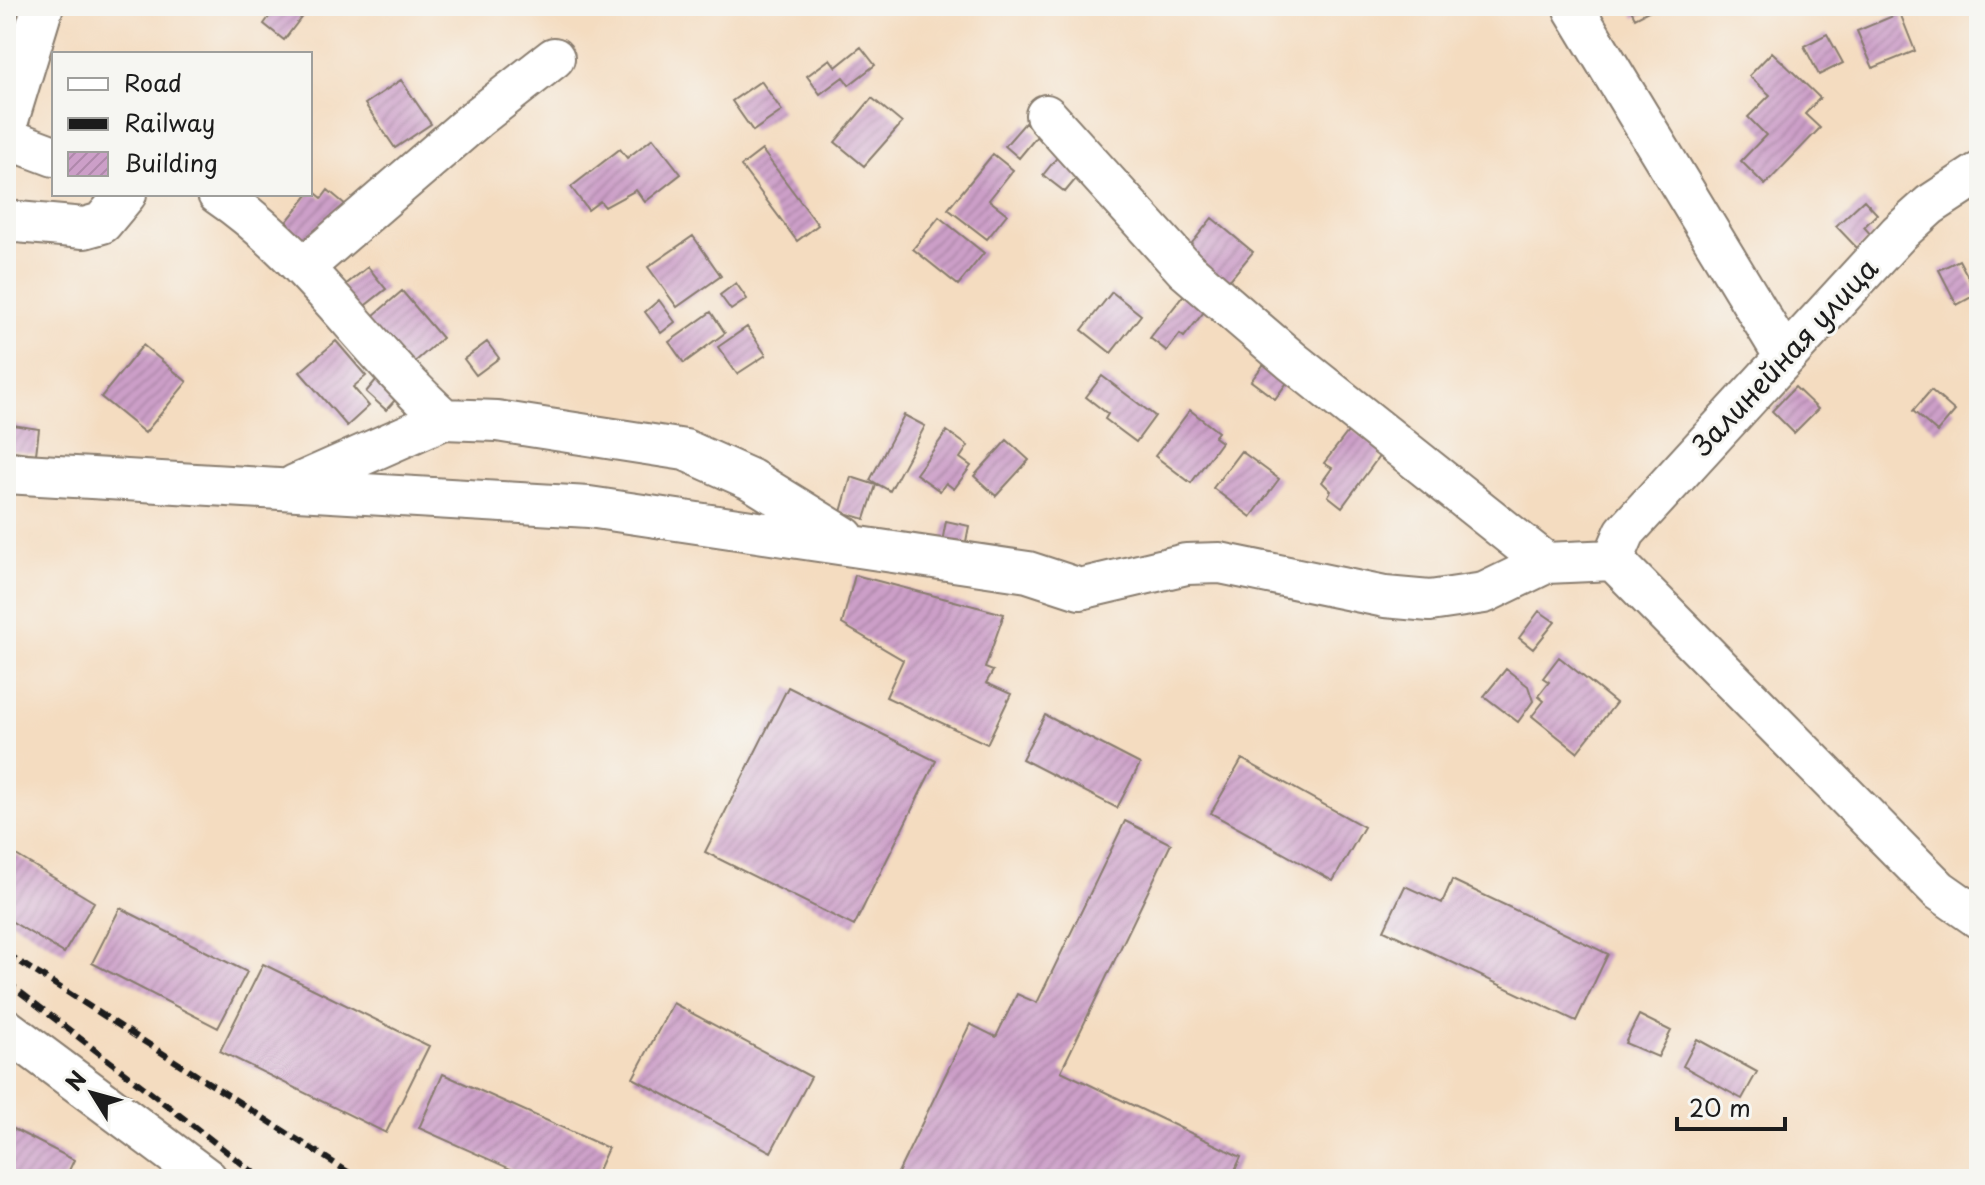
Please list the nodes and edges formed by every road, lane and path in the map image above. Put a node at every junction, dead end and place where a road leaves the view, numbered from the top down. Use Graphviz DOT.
graph roads {
  1 [pos="43,6"];
  2 [pos="1574,9"];
  3 [pos="554,58"];
  4 [pos="1046,115"];
  5 [pos="6,127"];
  6 [pos="6,138"];
  7 [pos="52,155"];
  8 [pos="1979,173"];
  9 [pos="124,196"];
  10 [pos="220,196"];
  11 [pos="6,221"];
  12 [pos="303,268"];
  13 [pos="1785,357"];
  14 [pos="444,419"];
  15 [pos="6,473"];
  16 [pos="288,488"];
  17 [pos="860,547"];
  18 [pos="1613,560"];
  19 [pos="1546,563"];
  20 [pos="1979,918"];
  21 [pos="6,1029"];
  22 [pos="207,1179"];
  1 -- 5 [label="street"];
  2 -- 13 [label="street"];
  3 -- 12 [label="street"];
  4 -- 19 [label="street"];
  6 -- 7 [label="street"];
  8 -- 13 [label="street, Залинейная улица"];
  9 -- 11 [label="street"];
  10 -- 12 [label="street"];
  12 -- 14 [label="street"];
  13 -- 18 [label="street, Залинейная улица"];
  14 -- 16 [label="street"];
  14 -- 17 [label="street"];
  15 -- 16 [label="street"];
  16 -- 17 [label="street"];
  17 -- 19 [label="street"];
  18 -- 19 [label="street"];
  18 -- 20 [label="street"];
  21 -- 22 [label="street"];
}
